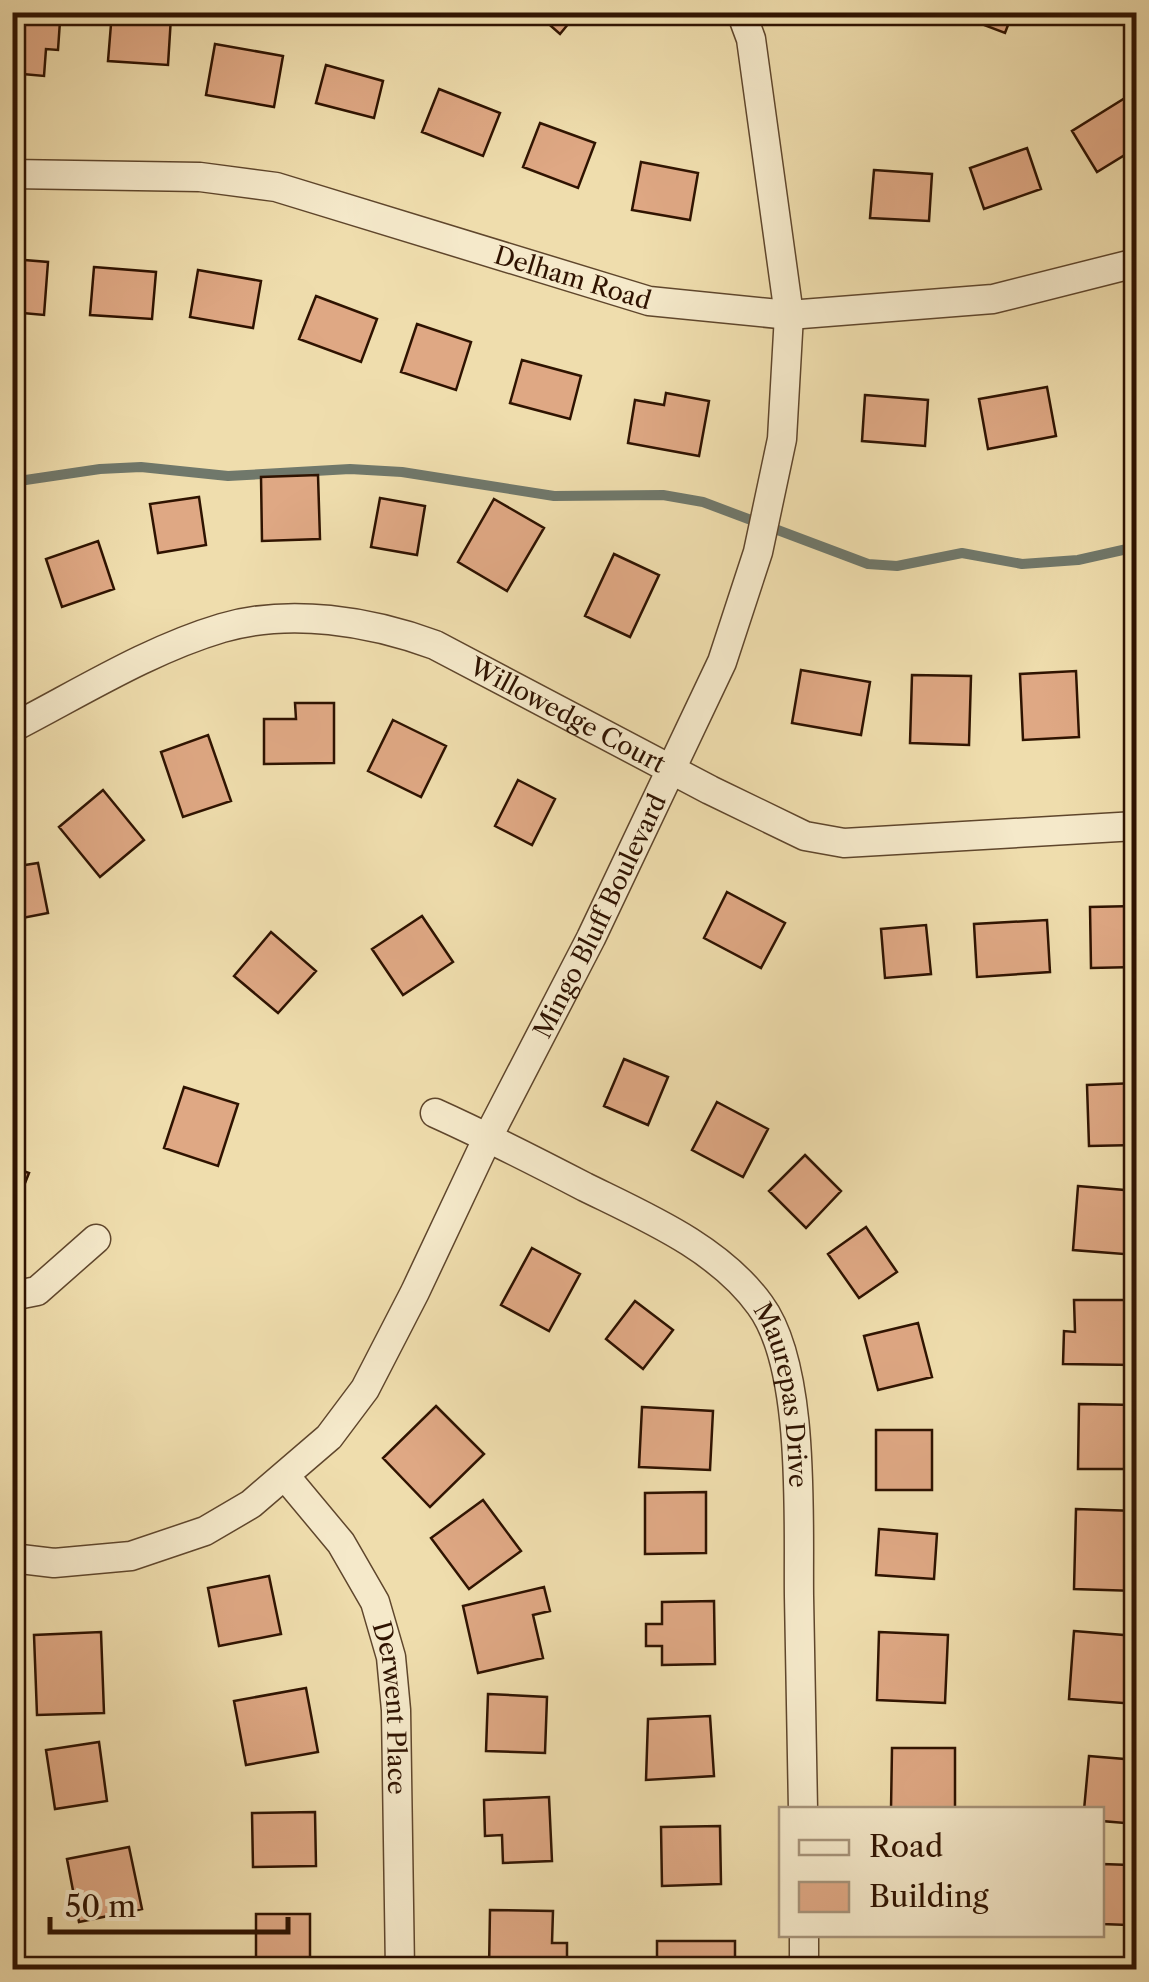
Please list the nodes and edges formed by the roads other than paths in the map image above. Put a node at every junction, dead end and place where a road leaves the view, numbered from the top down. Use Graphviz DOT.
graph roads {
  1 [pos="741,12"];
  2 [pos="12,174"];
  3 [pos="1136,264"];
  4 [pos="789,315"];
  5 [pos="12,728"];
  6 [pos="671,767"];
  7 [pos="1136,826"];
  8 [pos="434,1113"];
  9 [pos="488,1137"];
  10 [pos="96,1240"];
  11 [pos="12,1296"];
  12 [pos="286,1477"];
  13 [pos="12,1558"];
  14 [pos="803,1807"];
  15 [pos="804,1937"];
  16 [pos="400,1970"];
  17 [pos="804,1970"];
  1 -- 4 [label="street, Mingo Bluff Boulevard"];
  2 -- 4 [label="street, Delham Road"];
  3 -- 4 [label="street, Delham Road"];
  4 -- 6 [label="street, Mingo Bluff Boulevard"];
  5 -- 6 [label="street, Willowedge Court"];
  6 -- 7 [label="street, Willowedge Court"];
  6 -- 9 [label="street, Mingo Bluff Boulevard"];
  8 -- 9 [label="street, Maurepas Drive"];
  9 -- 12 [label="street, Mingo Bluff Boulevard"];
  9 -- 14 [label="street, Maurepas Drive"];
  10 -- 11 [label="street"];
  12 -- 13 [label="street, Mingo Bluff Boulevard"];
  12 -- 16 [label="street, Derwent Place"];
  15 -- 17 [label="street"];
}
